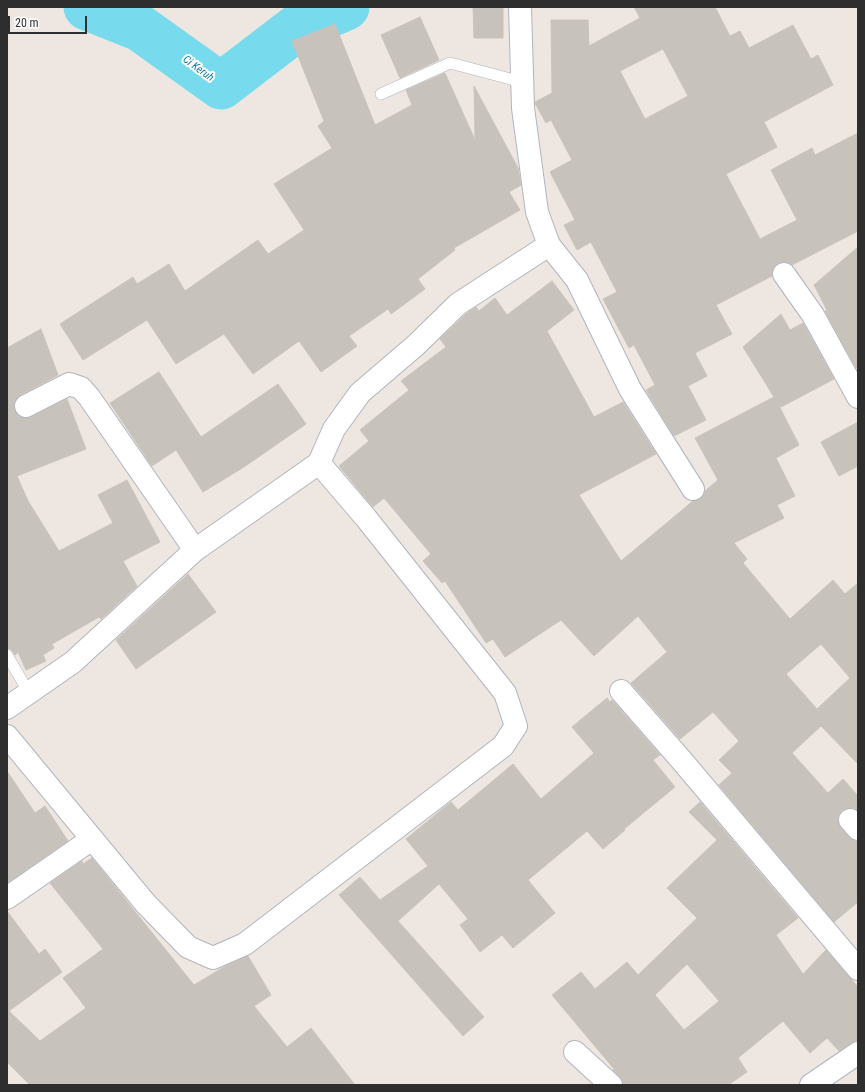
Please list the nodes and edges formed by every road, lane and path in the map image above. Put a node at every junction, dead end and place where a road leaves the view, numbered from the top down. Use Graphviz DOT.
graph roads {
  1 [pos="520,7"];
  2 [pos="522,82"];
  3 [pos="381,94"];
  4 [pos="549,245"];
  5 [pos="784,274"];
  6 [pos="858,397"];
  7 [pos="26,406"];
  8 [pos="319,463"];
  9 [pos="693,489"];
  10 [pos="195,550"];
  11 [pos="7,655"];
  12 [pos="621,691"];
  13 [pos="29,694"];
  14 [pos="7,708"];
  15 [pos="7,736"];
  16 [pos="92,839"];
  17 [pos="7,898"];
  18 [pos="858,969"];
  19 [pos="575,1052"];
  20 [pos="858,1053"];
  21 [pos="610,1085"];
  22 [pos="811,1085"];
  1 -- 2 [label="street"];
  2 -- 3 [label="lane"];
  2 -- 4 [label="street"];
  4 -- 8 [label="street"];
  4 -- 9 [label="street"];
  5 -- 6 [label="street"];
  7 -- 10 [label="street"];
  8 -- 10 [label="street"];
  8 -- 16 [label="street"];
  10 -- 13 [label="street"];
  11 -- 13 [label="lane"];
  12 -- 18 [label="street"];
  13 -- 14 [label="street"];
  15 -- 16 [label="street"];
  16 -- 17 [label="street"];
  19 -- 21 [label="street"];
  20 -- 22 [label="street"];
}
